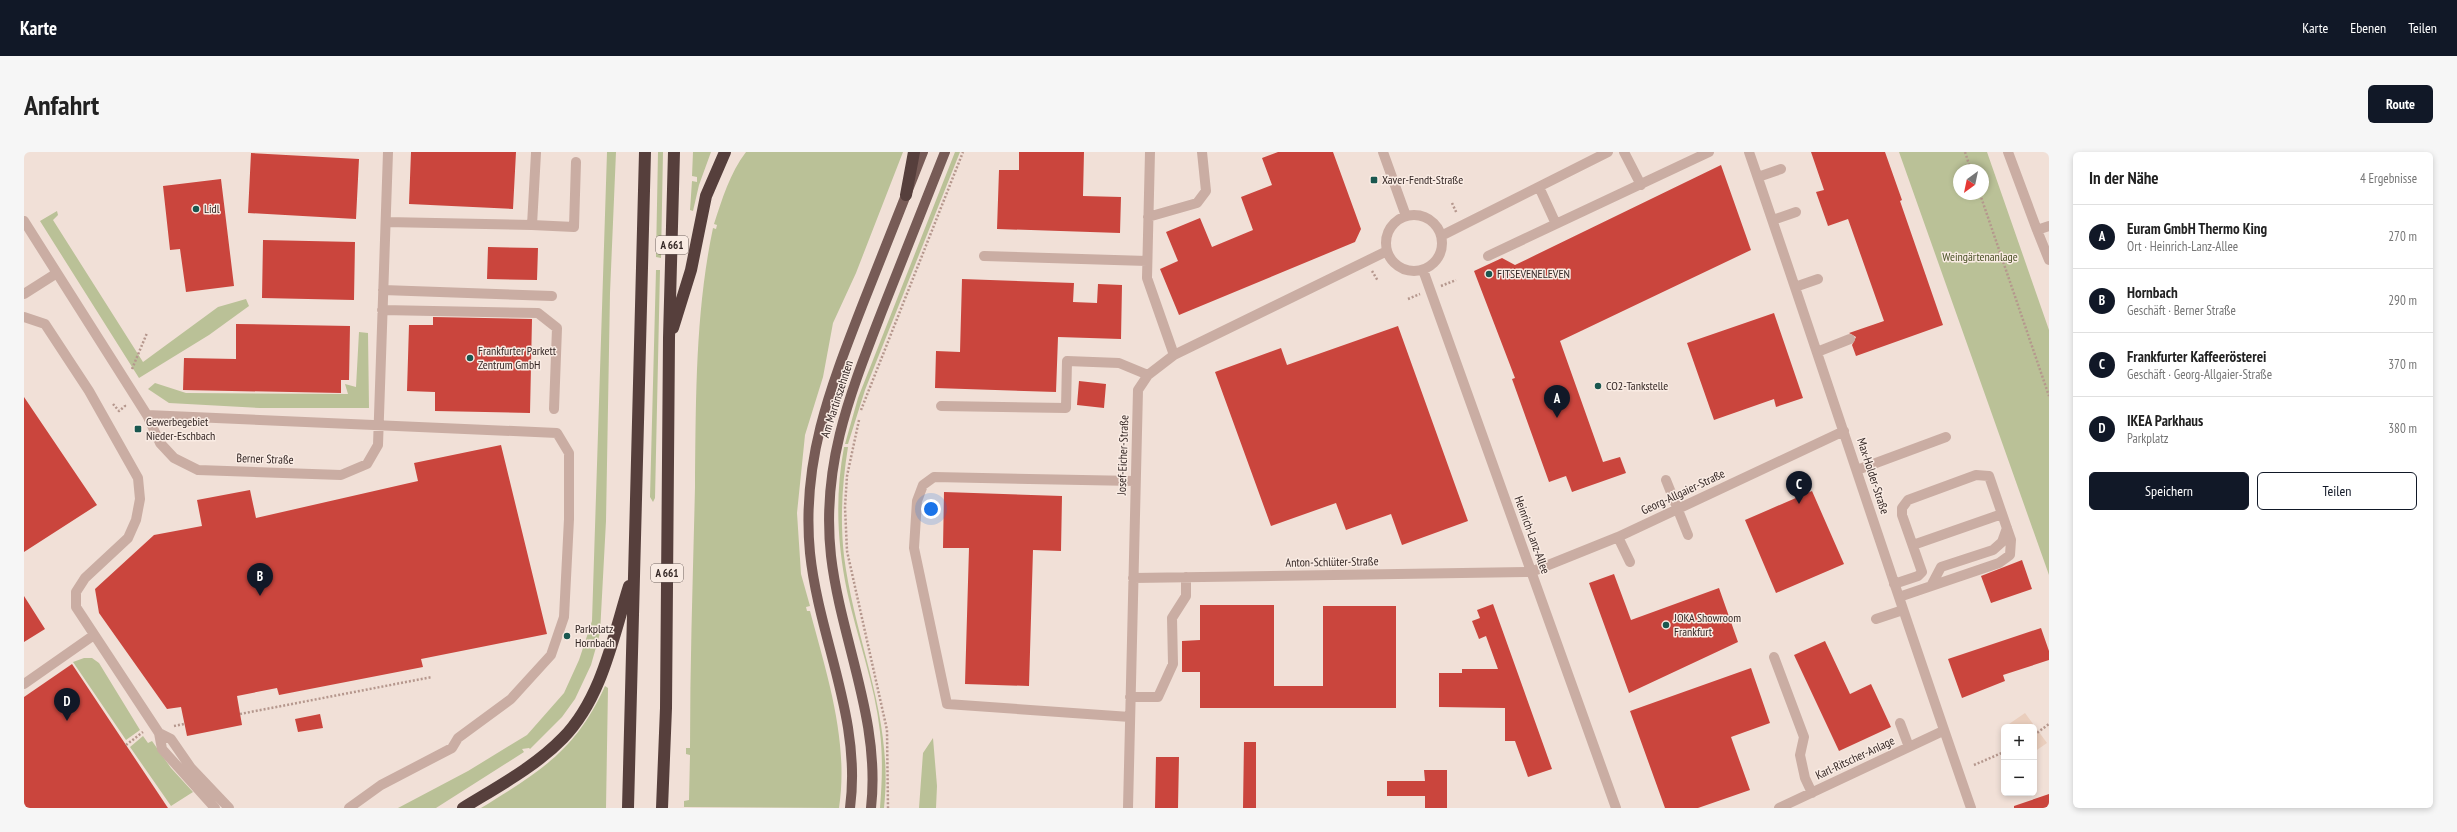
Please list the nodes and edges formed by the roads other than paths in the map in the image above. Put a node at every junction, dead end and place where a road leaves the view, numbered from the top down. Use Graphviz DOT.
graph roads {
  1 [pos="388,152"];
  2 [pos="644,152"];
  3 [pos="674,152"];
  4 [pos="726,152"];
  5 [pos="914,152"];
  6 [pos="923,152"];
  7 [pos="946,152"];
  8 [pos="1150,152"];
  9 [pos="1202,152"];
  10 [pos="1383,152"];
  11 [pos="1608,152"];
  12 [pos="1624,152"];
  13 [pos="1709,152"];
  14 [pos="1749,152"];
  15 [pos="2008,152"];
  16 [pos="536,153"];
  17 [pos="576,162"];
  18 [pos="1781,169"];
  19 [pos="1758,177"];
  20 [pos="1641,185"];
  21 [pos="1538,187"];
  22 [pos="906,195"];
  23 [pos="1796,212"];
  24 [pos="1406,216"];
  25 [pos="1148,217"];
  26 [pos="1772,220"];
  27 [pos="24,221"];
  28 [pos="386,222"];
  29 [pos="1556,224"];
  30 [pos="532,225"];
  31 [pos="2049,226"];
  32 [pos="2037,230"];
  33 [pos="1441,236"];
  34 [pos="1387,251"];
  35 [pos="984,256"];
  36 [pos="1488,256"];
  37 [pos="2049,260"];
  38 [pos="1147,261"];
  39 [pos="1423,270"];
  40 [pos="57,273"];
  41 [pos="1818,279"];
  42 [pos="1795,287"];
  43 [pos="383,290"];
  44 [pos="24,294"];
  45 [pos="552,296"];
  46 [pos="382,310"];
  47 [pos="24,317"];
  48 [pos="669,338"];
  49 [pos="1850,339"];
  50 [pos="1817,352"];
  51 [pos="1174,355"];
  52 [pos="1148,375"];
  53 [pos="941,406"];
  54 [pos="554,409"];
  55 [pos="147,416"];
  56 [pos="378,426"];
  57 [pos="1844,431"];
  58 [pos="1946,437"];
  59 [pos="1857,470"];
  60 [pos="1666,480"];
  61 [pos="1136,481"];
  62 [pos="1677,509"];
  63 [pos="2002,514"];
  64 [pos="2007,528"];
  65 [pos="1688,535"];
  66 [pos="1618,537"];
  67 [pos="1913,546"];
  68 [pos="1630,562"];
  69 [pos="1532,572"];
  70 [pos="633,573"];
  71 [pos="1133,578"];
  72 [pos="1186,578"];
  73 [pos="1894,584"];
  74 [pos="1931,586"];
  75 [pos="1898,597"];
  76 [pos="1903,610"];
  77 [pos="1876,618"];
  78 [pos="94,635"];
  79 [pos="1774,657"];
  80 [pos="24,684"];
  81 [pos="1130,697"];
  82 [pos="1130,717"];
  83 [pos="1900,723"];
  84 [pos="1942,732"];
  85 [pos="159,733"];
  86 [pos="1909,747"];
  87 [pos="1812,793"];
  88 [pos="215,808"];
  89 [pos="229,808"];
  90 [pos="349,808"];
  91 [pos="463,808"];
  92 [pos="628,808"];
  93 [pos="662,808"];
  94 [pos="850,808"];
  95 [pos="871,808"];
  96 [pos="1128,808"];
  97 [pos="1616,808"];
  98 [pos="1779,808"];
  99 [pos="1969,808"];
  1 -- 28 [label="street, Berner Straße"];
  2 -- 70 [label="highway, A 661"];
  3 -- 48 [label="highway, A 661"];
  4 -- 48 [label="highway, A 661"];
  5 -- 22 [label="highway"];
  6 -- 22 [label="main road, Am Martinszehnten"];
  7 -- 95 [label="main road, Am Martinszehnten"];
  8 -- 25 [label="street"];
  9 -- 25 [label="street"];
  10 -- 24 [label="street"];
  11 -- 21 [label="street"];
  12 -- 20 [label="street"];
  13 -- 20 [label="street"];
  14 -- 19 [label="street, Max-Holder-Straße"];
  15 -- 32 [label="street"];
  16 -- 30 [label="street"];
  17 -- 30 [label="street"];
  18 -- 19 [label="street"];
  19 -- 26 [label="street, Max-Holder-Straße"];
  20 -- 29 [label="street"];
  21 -- 29 [label="street"];
  21 -- 33 [label="street"];
  22 -- 94 [label="main road, Am Martinszehnten"];
  23 -- 26 [label="street"];
  24 -- 33 [label="street"];
  24 -- 34 [label="street"];
  25 -- 38 [label="street"];
  26 -- 42 [label="street, Max-Holder-Straße"];
  27 -- 40 [label="street, Berner Straße"];
  28 -- 30 [label="street"];
  28 -- 43 [label="street, Berner Straße"];
  29 -- 36 [label="street"];
  31 -- 32 [label="street"];
  32 -- 37 [label="street"];
  33 -- 39 [label="street"];
  34 -- 39 [label="street"];
  34 -- 51 [label="street, Josef-Eicher-Straße"];
  35 -- 38 [label="street"];
  38 -- 51 [label="street"];
  39 -- 69 [label="street, Heinrich-Lanz-Allee"];
  40 -- 44 [label="street"];
  40 -- 55 [label="street, Berner Straße"];
  41 -- 42 [label="street"];
  42 -- 50 [label="street, Max-Holder-Straße"];
  43 -- 45 [label="street"];
  43 -- 46 [label="street, Berner Straße"];
  46 -- 54 [label="street"];
  46 -- 56 [label="street, Berner Straße"];
  47 -- 78 [label="street"];
  48 -- 93 [label="highway, A 661"];
  49 -- 50 [label="street"];
  50 -- 57 [label="street, Max-Holder-Straße"];
  51 -- 52 [label="street, Josef-Eicher-Straße"];
  52 -- 53 [label="street"];
  52 -- 61 [label="street, Josef-Eicher-Straße"];
  55 -- 56 [label="street"];
  55 -- 56 [label="street, Berner Straße"];
  56 -- 90 [label="street"];
  57 -- 59 [label="street, Max-Holder-Straße"];
  57 -- 62 [label="street, Georg-Allgaier-Straße"];
  58 -- 59 [label="street"];
  59 -- 73 [label="street, Max-Holder-Straße"];
  60 -- 62 [label="street"];
  61 -- 71 [label="street, Josef-Eicher-Straße"];
  61 -- 82 [label="street"];
  62 -- 65 [label="street"];
  62 -- 66 [label="street, Georg-Allgaier-Straße"];
  63 -- 64 [label="street"];
  63 -- 67 [label="street"];
  63 -- 67 [label="street"];
  64 -- 74 [label="street"];
  64 -- 74 [label="street"];
  66 -- 68 [label="street"];
  66 -- 69 [label="street, Georg-Allgaier-Straße"];
  67 -- 73 [label="street"];
  69 -- 72 [label="street, Anton-Schlüter-Straße"];
  69 -- 97 [label="street, Heinrich-Lanz-Allee"];
  70 -- 91 [label="highway, A 661"];
  70 -- 92 [label="highway, A 661"];
  71 -- 72 [label="street, Anton-Schlüter-Straße"];
  71 -- 81 [label="street, Josef-Eicher-Straße"];
  72 -- 81 [label="street"];
  73 -- 75 [label="street, Max-Holder-Straße"];
  74 -- 75 [label="street"];
  75 -- 76 [label="street, Max-Holder-Straße"];
  76 -- 77 [label="street"];
  76 -- 84 [label="street, Max-Holder-Straße"];
  78 -- 80 [label="street"];
  78 -- 85 [label="street"];
  79 -- 87 [label="street"];
  81 -- 82 [label="street, Josef-Eicher-Straße"];
  82 -- 96 [label="street, Josef-Eicher-Straße"];
  83 -- 86 [label="street"];
  84 -- 86 [label="street, Karl-Ritscher-Anlage"];
  84 -- 99 [label="street, Max-Holder-Straße"];
  85 -- 88 [label="street"];
  85 -- 89 [label="street"];
  86 -- 87 [label="street, Karl-Ritscher-Anlage"];
  87 -- 98 [label="street, Karl-Ritscher-Anlage"];
}
